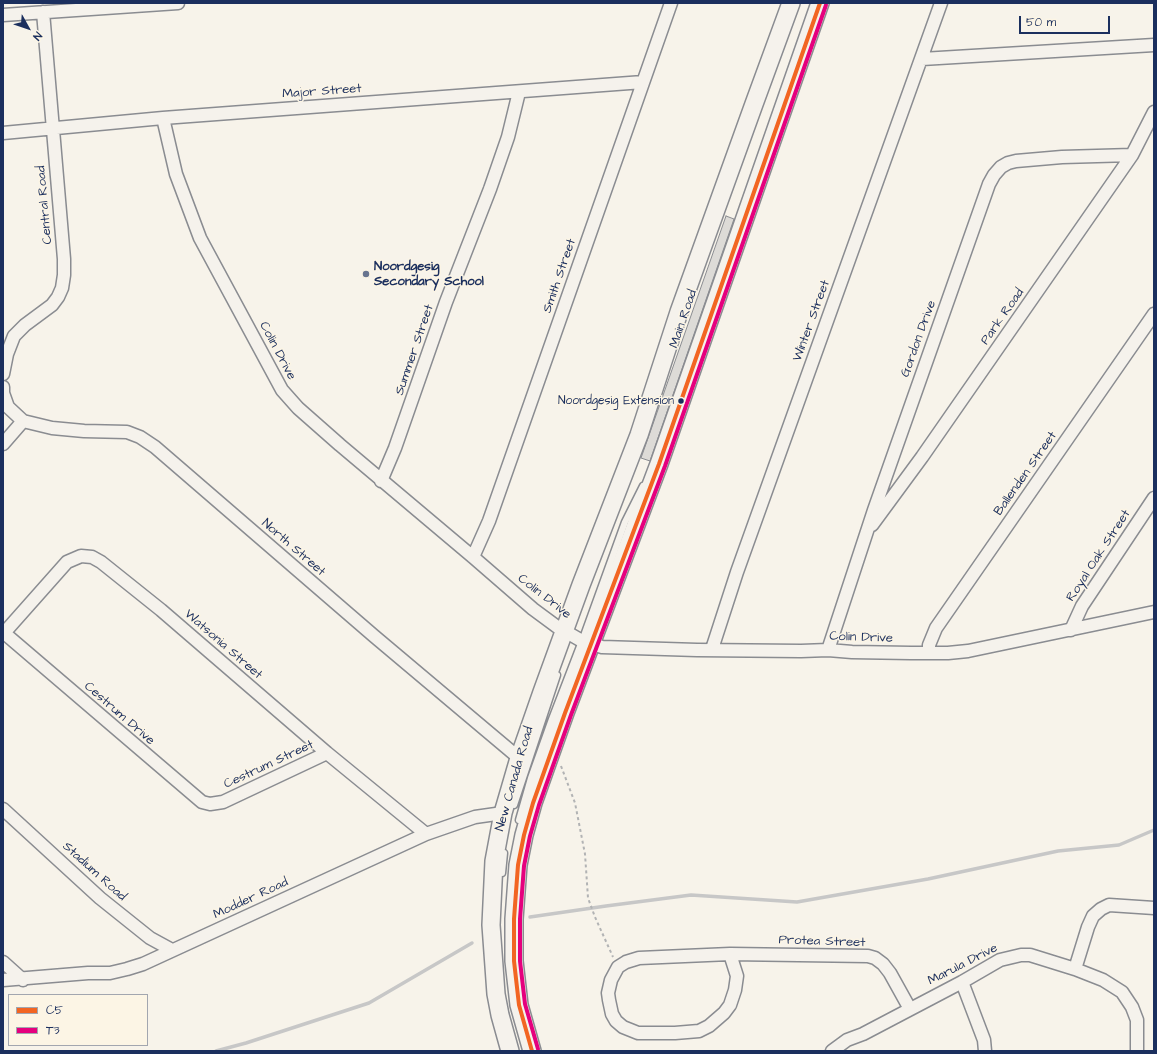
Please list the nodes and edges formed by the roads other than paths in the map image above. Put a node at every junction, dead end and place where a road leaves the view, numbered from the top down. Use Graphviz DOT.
graph roads {
  1 [pos="178,3"];
  2 [pos="670,3"];
  3 [pos="791,3"];
  4 [pos="798,3"];
  5 [pos="814,3"];
  6 [pos="820,3"];
  7 [pos="941,3"];
  8 [pos="43,12"];
  9 [pos="3,16"];
  10 [pos="1154,45"];
  11 [pos="922,59"];
  12 [pos="643,82"];
  13 [pos="519,92"];
  14 [pos="1154,112"];
  15 [pos="162,118"];
  16 [pos="53,129"];
  17 [pos="3,132"];
  18 [pos="1132,154"];
  19 [pos="694,291"];
  20 [pos="1154,314"];
  21 [pos="674,349"];
  22 [pos="3,374"];
  23 [pos="3,387"];
  24 [pos="23,421"];
  25 [pos="3,444"];
  26 [pos="382,481"];
  27 [pos="626,488"];
  28 [pos="1154,498"];
  29 [pos="867,533"];
  30 [pos="473,557"];
  31 [pos="1154,612"];
  32 [pos="1071,630"];
  33 [pos="3,632"];
  34 [pos="569,633"];
  35 [pos="587,642"];
  36 [pos="712,650"];
  37 [pos="828,650"];
  38 [pos="929,653"];
  39 [pos="558,671"];
  40 [pos="327,753"];
  41 [pos="520,758"];
  42 [pos="223,802"];
  43 [pos="3,809"];
  44 [pos="507,812"];
  45 [pos="518,828"];
  46 [pos="426,834"];
  47 [pos="505,846"];
  48 [pos="501,878"];
  49 [pos="1154,908"];
  50 [pos="505,921"];
  51 [pos="499,949"];
  52 [pos="172,950"];
  53 [pos="730,954"];
  54 [pos="3,962"];
  55 [pos="1075,969"];
  56 [pos="3,980"];
  57 [pos="23,980"];
  58 [pos="498,981"];
  59 [pos="962,982"];
  60 [pos="504,1001"];
  61 [pos="512,1004"];
  62 [pos="910,1008"];
  63 [pos="514,1012"];
  64 [pos="510,1051"];
  65 [pos="517,1051"];
  66 [pos="532,1051"];
  67 [pos="832,1051"];
  68 [pos="986,1051"];
  69 [pos="1137,1051"];
  1 -- 8 [label="street"];
  2 -- 12 [label="street, Smith Street"];
  3 -- 34 [label="main road, Main Road"];
  4 -- 19 [label="lane, Main Road"];
  5 -- 35 [label="lane, Main Road"];
  6 -- 35 [label="main road, Main Road"];
  7 -- 11 [label="street, Winter Street"];
  8 -- 9 [label="street"];
  8 -- 16 [label="street, Central Road"];
  10 -- 11 [label="street"];
  11 -- 36 [label="street, Winter Street"];
  12 -- 13 [label="street, Major Street"];
  12 -- 30 [label="street, Smith Street"];
  13 -- 15 [label="street, Major Street"];
  13 -- 26 [label="street, Summer Street"];
  14 -- 18 [label="street, Park Road"];
  15 -- 16 [label="street, Major Street"];
  15 -- 26 [label="street, Colin Drive"];
  16 -- 17 [label="street, Major Street"];
  16 -- 22 [label="street, Central Road"];
  18 -- 29 [label="street, Park Road"];
  18 -- 29 [label="street, Gordon Drive"];
  20 -- 38 [label="street, Ballenden Street"];
  21 -- 27 [label="lane, Main Road"];
  23 -- 24 [label="street"];
  24 -- 25 [label="street"];
  24 -- 41 [label="street, North Street"];
  26 -- 30 [label="street, Colin Drive"];
  28 -- 32 [label="street, Royal Oak Street"];
  29 -- 37 [label="street, Gordon Drive"];
  30 -- 34 [label="street, Colin Drive"];
  31 -- 32 [label="street, Colin Drive"];
  32 -- 38 [label="street, Colin Drive"];
  33 -- 40 [label="street, Watsonia Street"];
  33 -- 42 [label="street, Cestrum Drive"];
  34 -- 35 [label="street, Colin Drive"];
  34 -- 41 [label="main road, New Canada Road"];
  35 -- 36 [label="street, Colin Drive"];
  35 -- 45 [label="lane, New Canada Road"];
  35 -- 50 [label="main road, New Canada Road"];
  36 -- 37 [label="street, Colin Drive"];
  37 -- 38 [label="street, Colin Drive"];
  39 -- 44 [label="lane, New Canada Road"];
  40 -- 42 [label="street, Cestrum Street"];
  40 -- 46 [label="street, Watsonia Street"];
  41 -- 44 [label="main road, New Canada Road"];
  43 -- 52 [label="street, Stadium Road"];
  44 -- 46 [label="street, Modder Road"];
  44 -- 50 [label="main road, New Canada Road"];
  46 -- 52 [label="street, Modder Road"];
  47 -- 48 [label="lane, New Canada Road"];
  49 -- 55 [label="street"];
  50 -- 58 [label="main road, New Canada Road"];
  50 -- 66 [label="main road, New Canada Road"];
  51 -- 58 [label="lane, New Canada Road"];
  52 -- 57 [label="street, Modder Road"];
  53 -- 53 [label="street, Protea Street"];
  53 -- 62 [label="street, Protea Street"];
  54 -- 57 [label="street"];
  55 -- 59 [label="street, Marula Drive"];
  55 -- 69 [label="street, Marula Drive"];
  56 -- 57 [label="street, Modder Road"];
  58 -- 64 [label="main road, New Canada Road"];
  59 -- 62 [label="street, Marula Drive"];
  59 -- 68 [label="street"];
  60 -- 65 [label="lane"];
  61 -- 63 [label="lane"];
  62 -- 67 [label="street, Marula Drive"];
}
